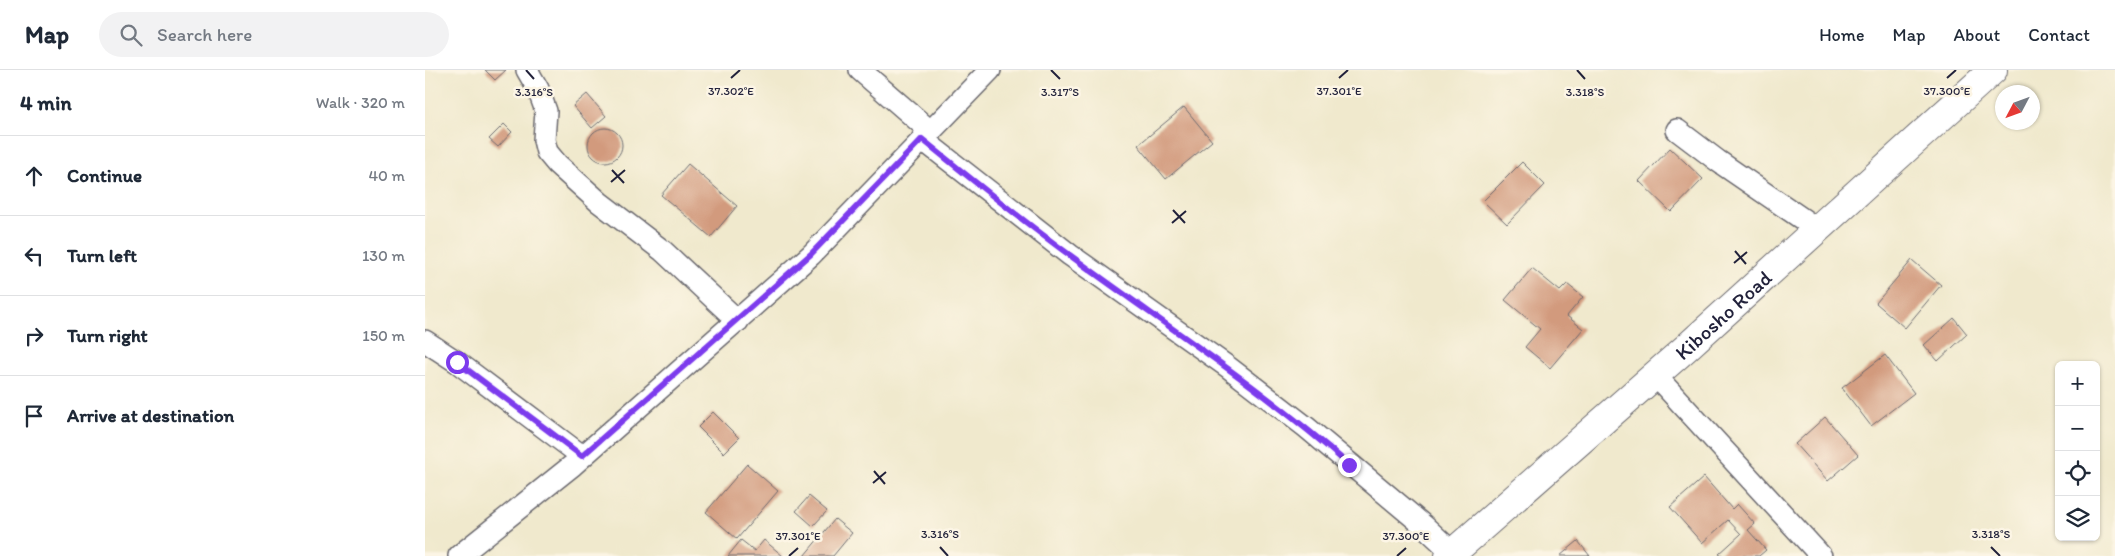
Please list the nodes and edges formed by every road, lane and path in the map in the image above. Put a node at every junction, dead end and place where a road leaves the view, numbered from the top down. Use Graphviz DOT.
graph roads {
  1 [pos="527,70"];
  2 [pos="860,70"];
  3 [pos="990,70"];
  4 [pos="1993,70"];
  5 [pos="1677,130"];
  6 [pos="926,135"];
  7 [pos="1817,229"];
  8 [pos="738,321"];
  9 [pos="425,341"];
  10 [pos="1655,375"];
  11 [pos="582,456"];
  12 [pos="1451,554"];
  13 [pos="459,556"];
  14 [pos="1821,556"];
  1 -- 8 [label="street"];
  2 -- 6 [label="street"];
  3 -- 6 [label="street"];
  4 -- 7 [label="street, Kibosho Road"];
  5 -- 7 [label="street"];
  6 -- 8 [label="street"];
  6 -- 12 [label="street"];
  7 -- 10 [label="street, Kibosho Road"];
  8 -- 11 [label="street"];
  9 -- 11 [label="street"];
  10 -- 12 [label="street, Kibosho Road"];
  10 -- 14 [label="street"];
  11 -- 13 [label="street"];
}
